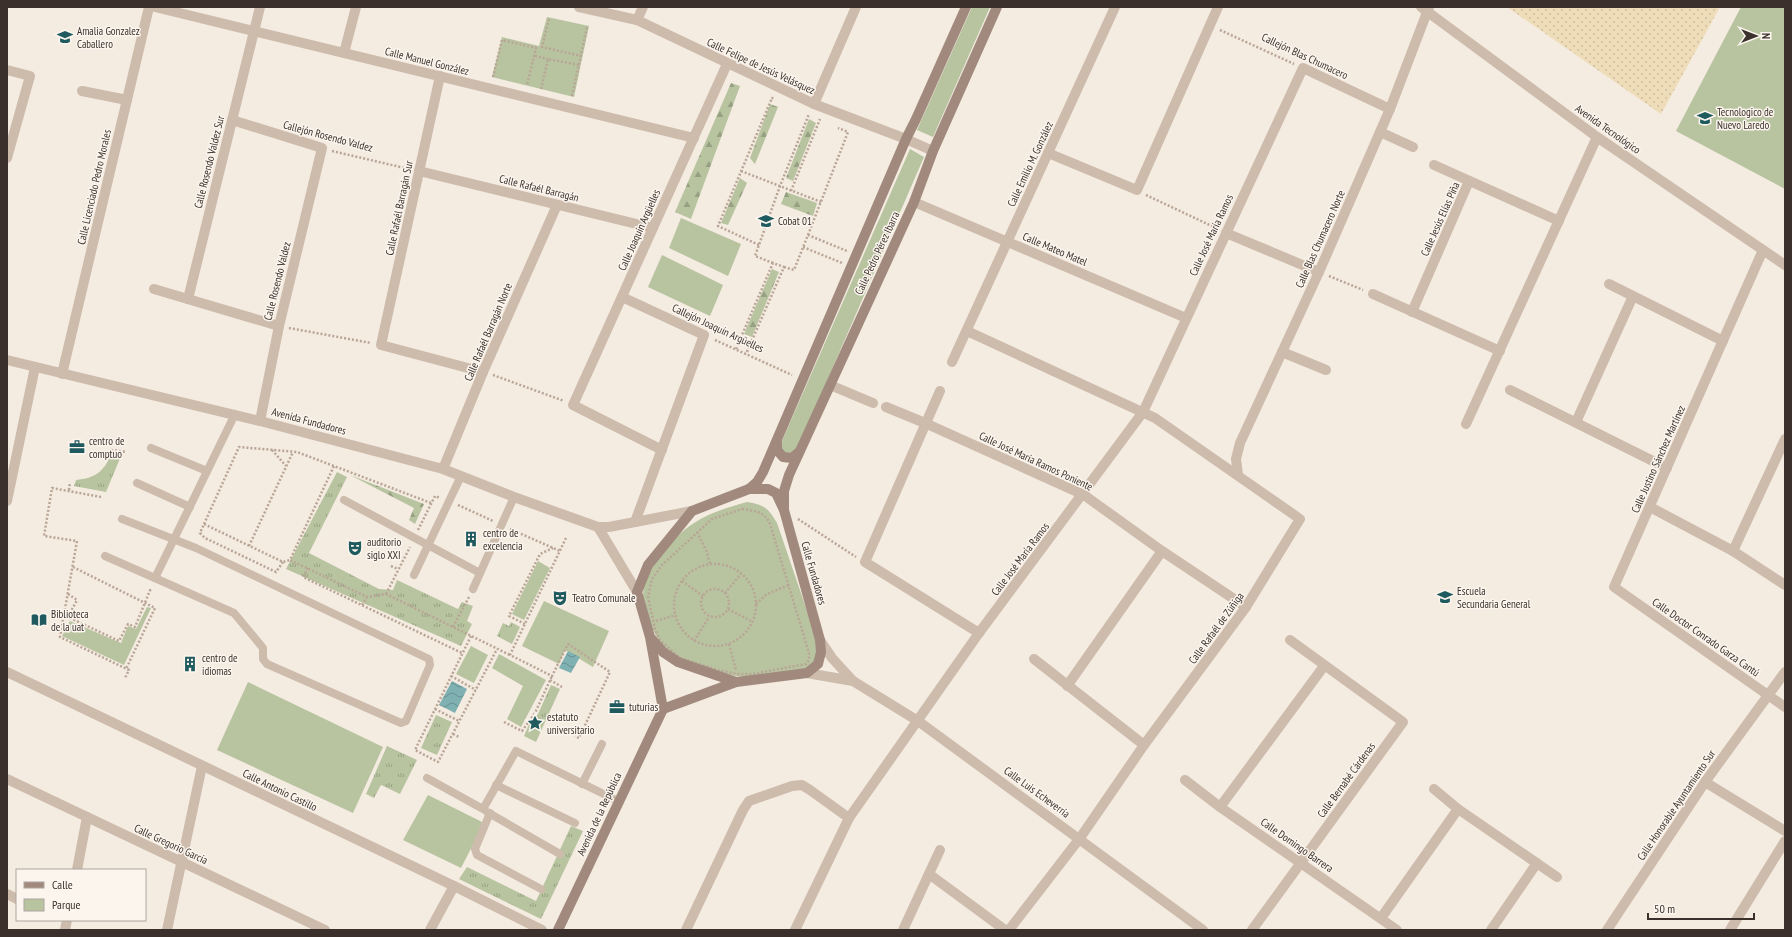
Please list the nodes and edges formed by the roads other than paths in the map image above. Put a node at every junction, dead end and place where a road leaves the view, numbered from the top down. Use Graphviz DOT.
graph roads {
  1 [pos="149,7"];
  2 [pos="155,7"];
  3 [pos="260,7"];
  4 [pos="356,7"];
  5 [pos="579,7"];
  6 [pos="643,7"];
  7 [pos="856,7"];
  8 [pos="966,7"];
  9 [pos="996,7"];
  10 [pos="1115,7"];
  11 [pos="1218,7"];
  12 [pos="1426,8"];
  13 [pos="637,20"];
  14 [pos="254,31"];
  15 [pos="344,53"];
  16 [pos="727,64"];
  17 [pos="1303,68"];
  18 [pos="7,70"];
  19 [pos="440,76"];
  20 [pos="82,91"];
  21 [pos="127,100"];
  22 [pos="814,104"];
  23 [pos="1390,109"];
  24 [pos="232,120"];
  25 [pos="1380,132"];
  26 [pos="1597,137"];
  27 [pos="694,138"];
  28 [pos="906,139"];
  29 [pos="1413,147"];
  30 [pos="322,148"];
  31 [pos="933,151"];
  32 [pos="1048,153"];
  33 [pos="7,158"];
  34 [pos="1434,165"];
  35 [pos="419,171"];
  36 [pos="1469,182"];
  37 [pos="914,202"];
  38 [pos="556,205"];
  39 [pos="1559,221"];
  40 [pos="653,228"];
  41 [pos="1226,233"];
  42 [pos="1008,242"];
  43 [pos="1763,250"];
  44 [pos="1785,265"];
  45 [pos="1319,272"];
  46 [pos="1609,284"];
  47 [pos="154,289"];
  48 [pos="1373,294"];
  49 [pos="1633,296"];
  50 [pos="622,297"];
  51 [pos="188,299"];
  52 [pos="1412,312"];
  53 [pos="1186,318"];
  54 [pos="278,326"];
  55 [pos="967,331"];
  56 [pos="1723,341"];
  57 [pos="1500,351"];
  58 [pos="1282,352"];
  59 [pos="7,360"];
  60 [pos="952,362"];
  61 [pos="35,367"];
  62 [pos="1326,370"];
  63 [pos="483,372"];
  64 [pos="62,374"];
  65 [pos="830,385"];
  66 [pos="1510,390"];
  67 [pos="940,391"];
  68 [pos="873,403"];
  69 [pos="886,407"];
  70 [pos="1143,412"];
  71 [pos="234,414"];
  72 [pos="260,420"];
  73 [pos="1576,422"];
  74 [pos="925,423"];
  75 [pos="1466,424"];
  76 [pos="1785,439"];
  77 [pos="777,441"];
  78 [pos="151,448"];
  79 [pos="662,450"];
  80 [pos="799,451"];
  81 [pos="1667,468"];
  82 [pos="443,469"];
  83 [pos="207,471"];
  84 [pos="1238,475"];
  85 [pos="461,476"];
  86 [pos="9,479"];
  87 [pos="137,483"];
  88 [pos="749,489"];
  89 [pos="1084,495"];
  90 [pos="514,497"];
  91 [pos="344,500"];
  92 [pos="7,501"];
  93 [pos="190,506"];
  94 [pos="1650,507"];
  95 [pos="784,510"];
  96 [pos="692,511"];
  97 [pos="122,519"];
  98 [pos="635,522"];
  99 [pos="598,527"];
  100 [pos="173,538"];
  101 [pos="427,545"];
  102 [pos="1162,551"];
  103 [pos="1733,551"];
  104 [pos="105,556"];
  105 [pos="480,573"];
  106 [pos="414,575"];
  107 [pos="155,578"];
  108 [pos="1785,585"];
  109 [pos="1614,587"];
  110 [pos="473,589"];
  111 [pos="637,592"];
  112 [pos="1246,607"];
  113 [pos="979,633"];
  114 [pos="650,637"];
  115 [pos="820,640"];
  116 [pos="1290,640"];
  117 [pos="1034,659"];
  118 [pos="1324,666"];
  119 [pos="7,672"];
  120 [pos="1785,672"];
  121 [pos="807,673"];
  122 [pos="736,678"];
  123 [pos="853,681"];
  124 [pos="1067,686"];
  125 [pos="1768,696"];
  126 [pos="1785,707"];
  127 [pos="662,709"];
  128 [pos="918,721"];
  129 [pos="602,744"];
  130 [pos="1144,745"];
  131 [pos="202,766"];
  132 [pos="427,778"];
  133 [pos="7,779"];
  134 [pos="1185,780"];
  135 [pos="1705,782"];
  136 [pos="582,784"];
  137 [pos="496,785"];
  138 [pos="1434,789"];
  139 [pos="618,801"];
  140 [pos="1220,807"];
  141 [pos="1458,810"];
  142 [pos="487,811"];
  143 [pos="87,817"];
  144 [pos="849,818"];
  145 [pos="574,823"];
  146 [pos="1785,831"];
  147 [pos="1080,838"];
  148 [pos="1785,842"];
  149 [pos="940,850"];
  150 [pos="560,854"];
  151 [pos="181,862"];
  152 [pos="1301,863"];
  153 [pos="1537,863"];
  154 [pos="77,869"];
  155 [pos="929,874"];
  156 [pos="1557,877"];
  157 [pos="454,886"];
  158 [pos="541,889"];
  159 [pos="7,894"];
  160 [pos="16,898"];
  161 [pos="1381,918"];
  162 [pos="321,929"];
  163 [pos="1732,929"];
  164 [pos="167,930"];
  165 [pos="430,930"];
  166 [pos="542,930"];
  167 [pos="558,930"];
  168 [pos="686,930"];
  169 [pos="795,930"];
  170 [pos="903,930"];
  171 [pos="1005,930"];
  172 [pos="1009,930"];
  173 [pos="1203,930"];
  174 [pos="1252,930"];
  175 [pos="1397,930"];
  176 [pos="1491,930"];
  177 [pos="1607,930"];
  1 -- 21 [label="street, Calle Licenciado Pedro Morales"];
  2 -- 14 [label="street, Calle Manuel González"];
  3 -- 14 [label="street, Calle Rosendo Valdez Sur"];
  4 -- 15 [label="street"];
  5 -- 13 [label="street, Calle Felipe de Jesús Velásquez"];
  6 -- 13 [label="street"];
  7 -- 22 [label="street"];
  8 -- 28 [label="main road, Calle Pedro Pérez Ibarra"];
  9 -- 31 [label="main road, Calle Pedro Pérez Ibarra"];
  10 -- 32 [label="street, Calle Emilio M. González"];
  11 -- 32 [label="street"];
  12 -- 23 [label="street, Calle Blas Chumacero Norte"];
  12 -- 26 [label="street, Avenida Tecnológico"];
  13 -- 16 [label="street, Calle Felipe de Jesús Velásquez"];
  14 -- 15 [label="street, Calle Manuel González"];
  14 -- 24 [label="street, Calle Rosendo Valdez Sur"];
  15 -- 19 [label="street, Calle Manuel González"];
  16 -- 22 [label="street, Calle Felipe de Jesús Velásquez"];
  16 -- 27 [label="street, Calle Joaquín Argüelles"];
  17 -- 23 [label="street, Callejón Blas Chumacero"];
  17 -- 41 [label="street, Calle José María Ramos"];
  18 -- 33 [label="street"];
  19 -- 27 [label="street, Calle Manuel González"];
  19 -- 35 [label="street, Calle Rafaél Barragán Sur"];
  20 -- 21 [label="street"];
  21 -- 64 [label="street, Calle Licenciado Pedro Morales"];
  22 -- 28 [label="street, Calle Felipe de Jesús Velásquez"];
  23 -- 25 [label="street, Calle Blas Chumacero Norte"];
  24 -- 30 [label="street, Callejón Rosendo Valdez"];
  24 -- 51 [label="street, Calle Rosendo Valdez Sur"];
  25 -- 29 [label="street"];
  25 -- 45 [label="street, Calle Blas Chumacero Norte"];
  26 -- 39 [label="street"];
  26 -- 43 [label="street, Avenida Tecnológico"];
  27 -- 40 [label="street, Calle Joaquín Argüelles"];
  28 -- 31 [label="street, Calle Felipe de Jesús Velásquez"];
  28 -- 77 [label="main road, Calle Pedro Pérez Ibarra"];
  30 -- 54 [label="street, Calle Rosendo Valdez"];
  31 -- 37 [label="main road, Calle Pedro Pérez Ibarra"];
  32 -- 42 [label="street, Calle Emilio M. González"];
  34 -- 36 [label="street"];
  35 -- 38 [label="street, Calle Rafaél Barragán"];
  35 -- 63 [label="street, Calle Rafaél Barragán Sur"];
  36 -- 39 [label="street, Calle Jesús Elías Piña"];
  36 -- 52 [label="street, Calle Jesús Elías Piña"];
  37 -- 42 [label="street, Calle Mateo Matel"];
  37 -- 65 [label="main road, Calle Pedro Pérez Ibarra"];
  38 -- 40 [label="street, Calle Rafaél Barragán"];
  38 -- 63 [label="street, Calle Rafaél Barragán Norte"];
  39 -- 57 [label="street"];
  40 -- 50 [label="street, Calle Joaquín Argüelles"];
  41 -- 45 [label="street"];
  41 -- 53 [label="street, Calle José María Ramos"];
  42 -- 53 [label="street, Calle Mateo Matel"];
  42 -- 55 [label="street, Calle Emilio M. González"];
  43 -- 44 [label="street, Avenida Tecnológico"];
  43 -- 56 [label="street, Calle Justino Sánchez Martínez"];
  45 -- 58 [label="street, Calle Blas Chumacero Norte"];
  46 -- 49 [label="street"];
  47 -- 51 [label="street"];
  48 -- 52 [label="street"];
  49 -- 56 [label="street"];
  49 -- 73 [label="street"];
  50 -- 79 [label="street, Callejón Joaquín Argüelles"];
  50 -- 79 [label="street, Calle Joaquín Argüelles"];
  51 -- 54 [label="street"];
  52 -- 57 [label="street"];
  53 -- 70 [label="street, Calle José María Ramos"];
  54 -- 72 [label="street, Calle Rosendo Valdez"];
  55 -- 60 [label="street, Calle Emilio M. González"];
  55 -- 70 [label="street"];
  56 -- 81 [label="street, Calle Justino Sánchez Martínez"];
  57 -- 75 [label="street"];
  58 -- 62 [label="street"];
  58 -- 84 [label="street, Calle Blas Chumacero Norte"];
  59 -- 61 [label="street, Avenida Fundadores"];
  61 -- 64 [label="street, Avenida Fundadores"];
  61 -- 86 [label="street"];
  63 -- 82 [label="street, Calle Rafaél Barragán Norte"];
  64 -- 71 [label="street, Avenida Fundadores"];
  65 -- 68 [label="street"];
  65 -- 80 [label="main road, Calle Pedro Pérez Ibarra"];
  66 -- 73 [label="street"];
  67 -- 74 [label="street"];
  69 -- 74 [label="street, Calle José María Ramos Poniente"];
  70 -- 84 [label="street"];
  70 -- 89 [label="street, Calle José María Ramos"];
  71 -- 72 [label="street, Avenida Fundadores"];
  71 -- 83 [label="lane"];
  72 -- 82 [label="street, Avenida Fundadores"];
  73 -- 81 [label="street"];
  74 -- 89 [label="street, Calle José María Ramos Poniente"];
  74 -- 113 [label="street"];
  76 -- 103 [label="street"];
  77 -- 80 [label="main road"];
  77 -- 88 [label="main road, Calle Pedro Pérez Ibarra"];
  78 -- 83 [label="lane"];
  79 -- 98 [label="street"];
  80 -- 95 [label="main road, Calle Pedro Pérez Ibarra"];
  81 -- 94 [label="street, Calle Justino Sánchez Martínez"];
  82 -- 85 [label="street, Avenida Fundadores"];
  83 -- 93 [label="lane"];
  84 -- 112 [label="street, Calle Rafaél de Zúñiga"];
  85 -- 90 [label="street, Avenida Fundadores"];
  85 -- 101 [label="lane"];
  86 -- 92 [label="street"];
  87 -- 93 [label="lane"];
  88 -- 95 [label="main road, Calle Fundadores"];
  88 -- 96 [label="main road, Calle Fundadores"];
  89 -- 102 [label="street, Calle José María Ramos Poniente"];
  89 -- 113 [label="street, Calle José María Ramos"];
  90 -- 99 [label="street, Avenida Fundadores"];
  90 -- 105 [label="lane"];
  91 -- 101 [label="lane"];
  93 -- 100 [label="lane"];
  94 -- 103 [label="street"];
  94 -- 109 [label="street, Calle Justino Sánchez Martínez"];
  95 -- 115 [label="main road, Calle Fundadores"];
  96 -- 98 [label="street, Calle Fundadores"];
  96 -- 111 [label="main road, Calle Fundadores"];
  97 -- 100 [label="lane"];
  98 -- 99 [label="street, Calle Fundadores"];
  99 -- 111 [label="street"];
  100 -- 107 [label="lane"];
  100 -- 107 [label="lane"];
  101 -- 105 [label="lane"];
  101 -- 106 [label="lane"];
  102 -- 112 [label="street, Calle José María Ramos Poniente"];
  102 -- 124 [label="street"];
  103 -- 108 [label="street"];
  104 -- 107 [label="lane"];
  105 -- 110 [label="lane"];
  109 -- 125 [label="street, Calle Doctor Conrado Garza Cantú"];
  111 -- 114 [label="main road"];
  112 -- 130 [label="street, Calle Rafaél de Zúñiga"];
  113 -- 128 [label="street, Calle José María Ramos"];
  114 -- 122 [label="main road"];
  114 -- 127 [label="main road"];
  115 -- 121 [label="main road, Calle Fundadores"];
  115 -- 123 [label="street, Calle Luis Echeverría"];
  116 -- 118 [label="street"];
  117 -- 124 [label="street"];
  118 -- 140 [label="street"];
  118 -- 152 [label="street, Calle Bernabé Cárdenas"];
  119 -- 131 [label="street, Calle Antonio Castillo"];
  120 -- 125 [label="street, Calle Honorable Ayuntamiento Sur"];
  121 -- 122 [label="main road"];
  121 -- 123 [label="street, Calle Luis Echeverría"];
  122 -- 127 [label="main road"];
  123 -- 128 [label="street, Calle Luis Echeverría"];
  124 -- 130 [label="street"];
  125 -- 126 [label="street, Calle Doctor Conrado Garza Cantú"];
  125 -- 135 [label="street, Calle Honorable Ayuntamiento Sur"];
  127 -- 139 [label="main road, Avenida de la República"];
  128 -- 144 [label="street, Calle José María Ramos"];
  128 -- 147 [label="street, Calle Luis Echeverría"];
  129 -- 136 [label="lane"];
  130 -- 147 [label="street, Calle Rafaél de Zúñiga"];
  131 -- 151 [label="street"];
  131 -- 157 [label="street, Calle Antonio Castillo"];
  132 -- 142 [label="lane"];
  133 -- 143 [label="street, Calle Gregorio García"];
  134 -- 140 [label="street, Calle Domingo Barrera"];
  135 -- 146 [label="street"];
  135 -- 177 [label="street, Calle Honorable Ayuntamiento Sur"];
  136 -- 137 [label="lane"];
  136 -- 139 [label="lane"];
  137 -- 142 [label="lane"];
  137 -- 145 [label="lane"];
  138 -- 141 [label="street"];
  139 -- 167 [label="main road, Avenida de la República"];
  140 -- 152 [label="street, Calle Domingo Barrera"];
  141 -- 153 [label="street"];
  141 -- 161 [label="street"];
  142 -- 150 [label="lane"];
  142 -- 158 [label="lane"];
  143 -- 151 [label="street, Calle Gregorio García"];
  143 -- 154 [label="street"];
  144 -- 168 [label="street"];
  144 -- 169 [label="street, Calle José María Ramos"];
  147 -- 172 [label="street, Calle Rafaél de Zúñiga"];
  147 -- 173 [label="street, Calle Luis Echeverría"];
  148 -- 163 [label="street"];
  149 -- 155 [label="street"];
  151 -- 162 [label="street, Calle Gregorio García"];
  151 -- 164 [label="street"];
  152 -- 161 [label="street, Calle Domingo Barrera"];
  152 -- 174 [label="street, Calle Bernabé Cárdenas"];
  153 -- 156 [label="street"];
  153 -- 176 [label="street"];
  155 -- 170 [label="street"];
  155 -- 171 [label="street"];
  157 -- 165 [label="street"];
  157 -- 166 [label="street, Calle Antonio Castillo"];
  159 -- 160 [label="street"];
  161 -- 175 [label="street, Calle Domingo Barrera"];
}
